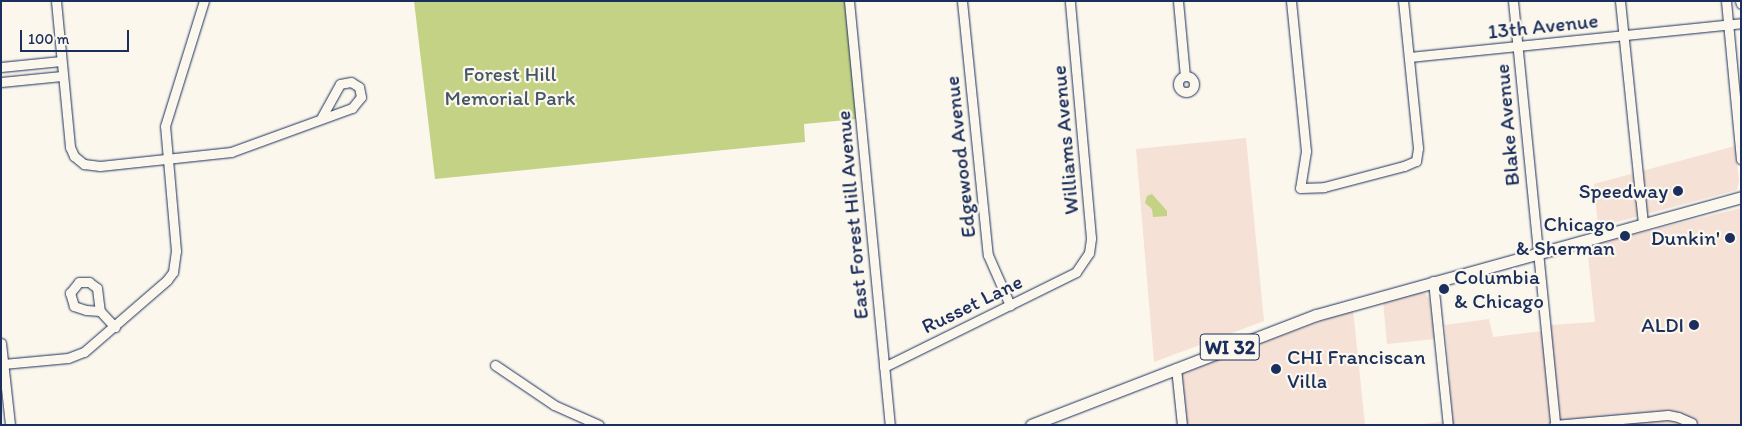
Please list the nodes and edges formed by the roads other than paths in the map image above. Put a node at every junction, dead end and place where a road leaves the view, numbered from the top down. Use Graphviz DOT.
graph roads {
  1 [pos="56,1"];
  2 [pos="204,1"];
  3 [pos="849,1"];
  4 [pos="962,1"];
  5 [pos="1070,1"];
  6 [pos="1178,1"];
  7 [pos="1291,1"];
  8 [pos="1403,1"];
  9 [pos="1513,1"];
  10 [pos="1620,1"];
  11 [pos="1726,1"];
  12 [pos="1741,23"];
  13 [pos="1729,24"];
  14 [pos="1623,35"];
  15 [pos="1517,46"];
  16 [pos="1409,57"];
  17 [pos="61,61"];
  18 [pos="1,67"];
  19 [pos="62,76"];
  20 [pos="1185,76"];
  21 [pos="1,82"];
  22 [pos="322,118"];
  23 [pos="166,159"];
  24 [pos="1741,159"];
  25 [pos="1741,198"];
  26 [pos="1643,224"];
  27 [pos="1537,253"];
  28 [pos="1076,272"];
  29 [pos="1433,281"];
  30 [pos="1010,305"];
  31 [pos="100,311"];
  32 [pos="115,327"];
  33 [pos="1,342"];
  34 [pos="3,364"];
  35 [pos="495,365"];
  36 [pos="884,366"];
  37 [pos="1176,368"];
  38 [pos="1692,423"];
  39 [pos="10,425"];
  40 [pos="599,425"];
  41 [pos="890,425"];
  42 [pos="1031,425"];
  43 [pos="1182,425"];
  44 [pos="1448,425"];
  45 [pos="1555,425"];
  1 -- 17 [label="street"];
  2 -- 23 [label="street"];
  3 -- 36 [label="street, East Forest Hill Avenue"];
  4 -- 30 [label="street, Edgewood Avenue"];
  5 -- 28 [label="street, Williams Avenue"];
  6 -- 20 [label="street"];
  7 -- 16 [label="street"];
  8 -- 16 [label="street"];
  9 -- 15 [label="street, Blake Avenue"];
  10 -- 14 [label="street"];
  11 -- 13 [label="street"];
  12 -- 13 [label="street, 13th Avenue"];
  13 -- 14 [label="street, 13th Avenue"];
  13 -- 24 [label="street"];
  14 -- 15 [label="street, 13th Avenue"];
  14 -- 26 [label="street"];
  15 -- 16 [label="street, 13th Avenue"];
  15 -- 27 [label="street, Blake Avenue"];
  17 -- 18 [label="street"];
  17 -- 19 [label="street"];
  19 -- 21 [label="street"];
  19 -- 23 [label="street"];
  22 -- 22 [label="street"];
  22 -- 23 [label="street"];
  23 -- 32 [label="street"];
  25 -- 26 [label="main road, WI 32"];
  26 -- 27 [label="main road, WI 32"];
  27 -- 29 [label="main road, WI 32"];
  27 -- 45 [label="street, Blake Avenue"];
  28 -- 30 [label="street, Russet Lane"];
  29 -- 37 [label="main road, WI 32"];
  29 -- 44 [label="street"];
  30 -- 36 [label="street, Russet Lane"];
  31 -- 32 [label="street"];
  32 -- 34 [label="street"];
  33 -- 34 [label="street"];
  34 -- 39 [label="street"];
  35 -- 40 [label="street"];
  36 -- 41 [label="street, East Forest Hill Avenue"];
  37 -- 42 [label="main road, WI 32"];
  37 -- 43 [label="street"];
  38 -- 45 [label="street"];
}
